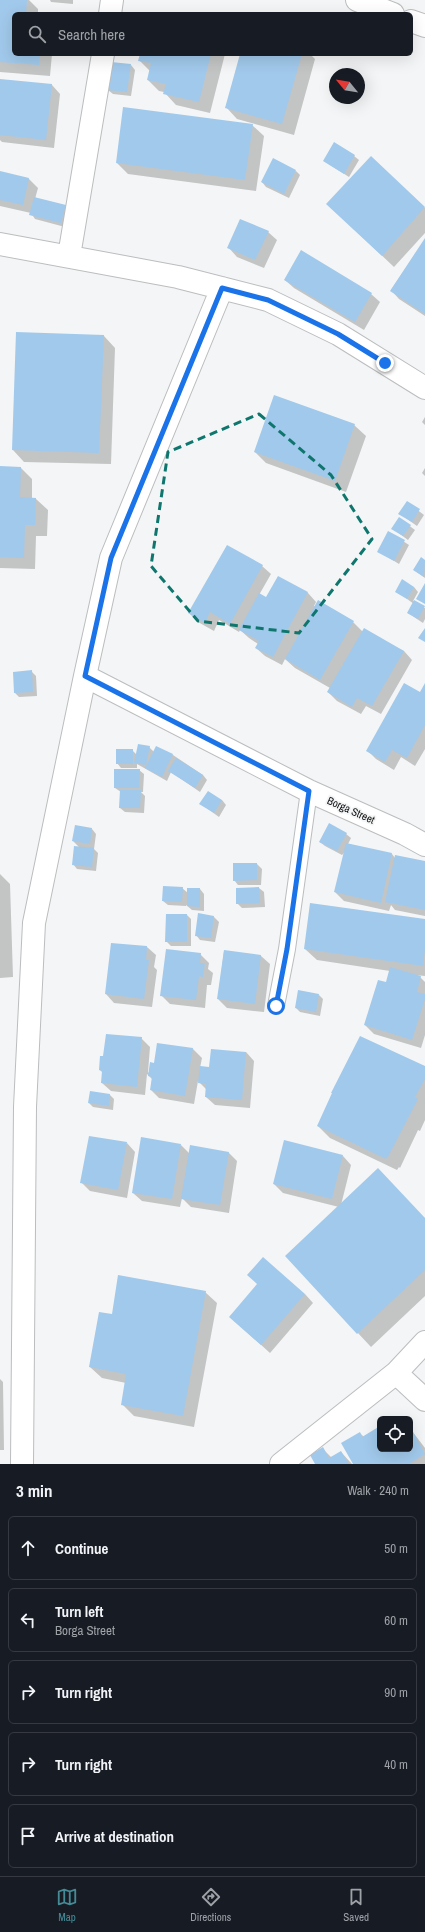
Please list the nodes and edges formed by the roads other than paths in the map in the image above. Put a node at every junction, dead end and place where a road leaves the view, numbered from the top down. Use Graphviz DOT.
graph roads {
  1 [pos="112,0"];
  2 [pos="357,0"];
  3 [pos="110,12"];
  4 [pos="388,12"];
  5 [pos="413,22"];
  6 [pos="425,26"];
  7 [pos="103,56"];
  8 [pos="0,244"];
  9 [pos="69,256"];
  10 [pos="222,288"];
  11 [pos="425,388"];
  12 [pos="85,676"];
  13 [pos="309,791"];
  14 [pos="425,845"];
  15 [pos="276,1006"];
  16 [pos="425,1342"];
  17 [pos="396,1373"];
  18 [pos="425,1400"];
  19 [pos="22,1464"];
  20 [pos="282,1464"];
  1 -- 3 [label="street"];
  2 -- 4 [label="street"];
  5 -- 6 [label="street"];
  7 -- 9 [label="street"];
  8 -- 9 [label="street"];
  9 -- 10 [label="street"];
  10 -- 11 [label="street"];
  10 -- 12 [label="street"];
  12 -- 13 [label="street, Borga Street"];
  12 -- 19 [label="street"];
  13 -- 14 [label="street, Borga Street"];
  13 -- 15 [label="lane"];
  16 -- 17 [label="street"];
  17 -- 18 [label="street"];
  17 -- 20 [label="street"];
}
